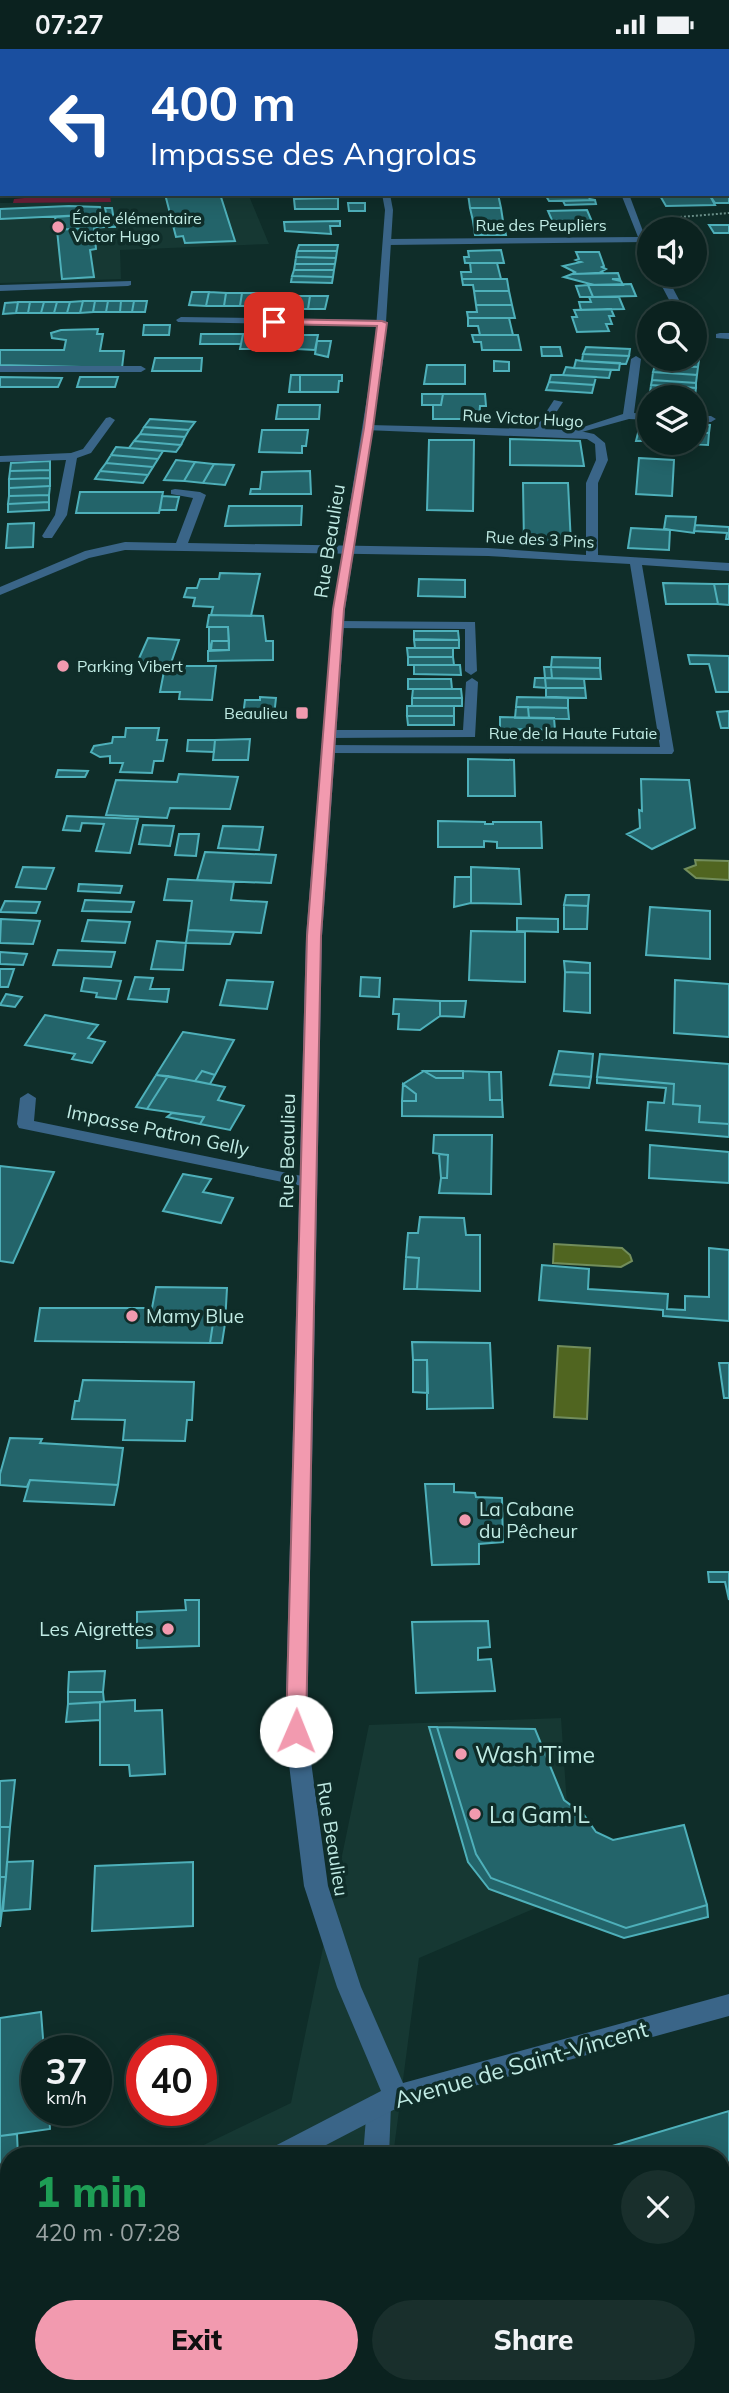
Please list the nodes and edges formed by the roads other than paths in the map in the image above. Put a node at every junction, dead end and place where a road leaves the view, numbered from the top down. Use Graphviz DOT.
graph roads {
  1 [pos="386,196"];
  2 [pos="626,196"];
  3 [pos="637,222"];
  4 [pos="637,240"];
  5 [pos="388,242"];
  6 [pos="128,283"];
  7 [pos="0,288"];
  8 [pos="181,320"];
  9 [pos="382,323"];
  10 [pos="636,359"];
  11 [pos="0,369"];
  12 [pos="141,369"];
  13 [pos="558,402"];
  14 [pos="628,416"];
  15 [pos="637,416"];
  16 [pos="707,419"];
  17 [pos="711,419"];
  18 [pos="110,420"];
  19 [pos="369,428"];
  20 [pos="538,432"];
  21 [pos="575,433"];
  22 [pos="72,456"];
  23 [pos="0,459"];
  24 [pos="175,492"];
  25 [pos="48,535"];
  26 [pos="180,548"];
  27 [pos="348,551"];
  28 [pos="592,558"];
  29 [pos="635,560"];
  30 [pos="729,567"];
  31 [pos="0,591"];
  32 [pos="338,625"];
  33 [pos="328,742"];
  34 [pos="28,1098"];
  35 [pos="307,1182"];
  36 [pos="729,2005"];
  37 [pos="388,2101"];
  38 [pos="298,2147"];
  39 [pos="378,2147"];
  1 -- 5 [label="street, Rue Beaulieu"];
  2 -- 3 [label="street, Rue des Peupliers"];
  4 -- 5 [label="street, Rue des Peupliers"];
  5 -- 9 [label="street, Rue Beaulieu"];
  6 -- 7 [label="street"];
  8 -- 9 [label="street"];
  9 -- 19 [label="street, Rue Beaulieu"];
  10 -- 14 [label="street"];
  11 -- 12 [label="street"];
  13 -- 20 [label="street"];
  14 -- 15 [label="street"];
  14 -- 21 [label="street"];
  16 -- 17 [label="street"];
  18 -- 22 [label="street"];
  19 -- 20 [label="street, Rue Victor Hugo"];
  19 -- 27 [label="street, Rue Beaulieu"];
  20 -- 21 [label="street, Rue Victor Hugo"];
  21 -- 28 [label="street, Rue Victor Hugo"];
  22 -- 23 [label="street"];
  22 -- 25 [label="street"];
  24 -- 26 [label="street"];
  26 -- 27 [label="street, Rue des 3 Pins"];
  26 -- 31 [label="street, Rue des 3 Pins"];
  27 -- 28 [label="street, Rue des 3 Pins"];
  27 -- 32 [label="street, Rue Beaulieu"];
  28 -- 29 [label="street, Rue des 3 Pins"];
  29 -- 30 [label="street, Rue des 3 Pins"];
  29 -- 33 [label="street, Rue de la Haute Futaie"];
  32 -- 33 [label="street, Rue Beaulieu"];
  32 -- 33 [label="street"];
  33 -- 35 [label="street, Rue Beaulieu"];
  34 -- 35 [label="street, Impasse Patron Gelly"];
  35 -- 37 [label="street, Rue Beaulieu"];
  36 -- 37 [label="street, Avenue de Saint-Vincent"];
  37 -- 38 [label="street, Avenue de Saint-Vincent"];
  37 -- 39 [label="street"];
}
